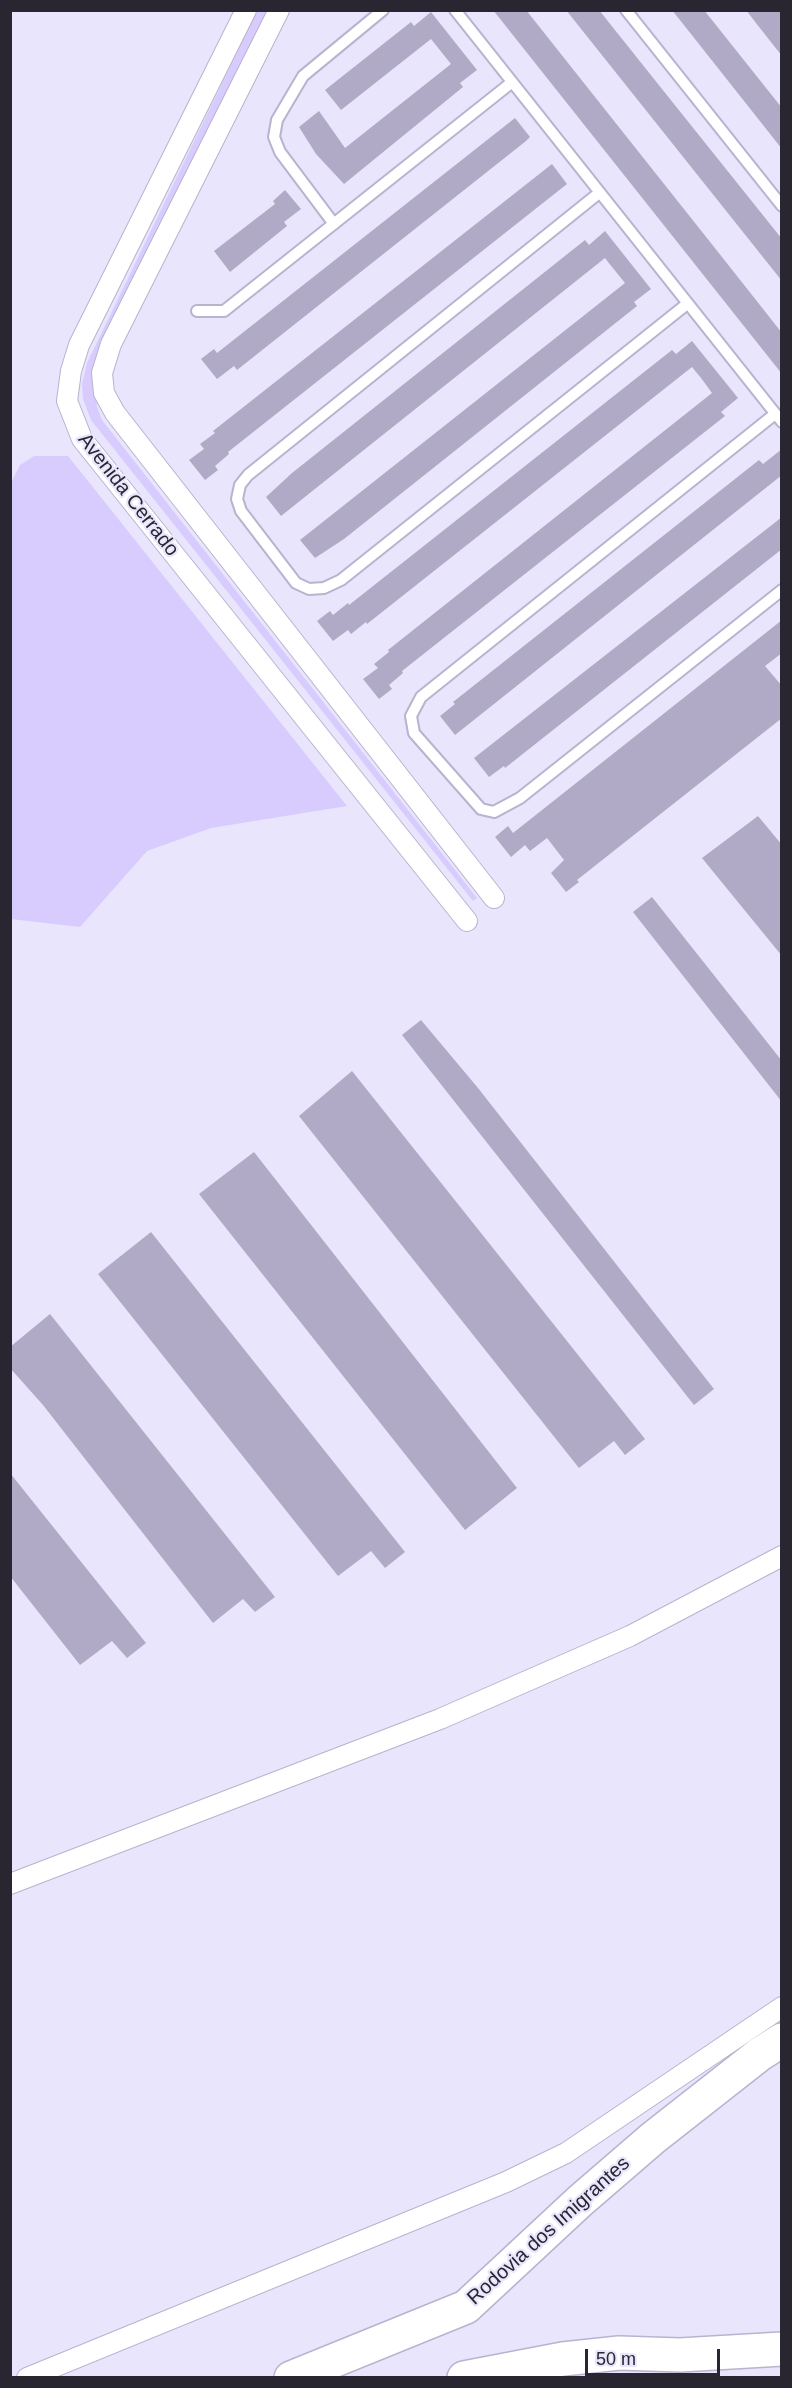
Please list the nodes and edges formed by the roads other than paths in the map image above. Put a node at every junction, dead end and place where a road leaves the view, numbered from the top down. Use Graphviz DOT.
graph roads {
  1 [pos="246,10"];
  2 [pos="279,10"];
  3 [pos="383,10"];
  4 [pos="454,10"];
  5 [pos="626,10"];
  6 [pos="511,83"];
  7 [pos="599,193"];
  8 [pos="782,206"];
  9 [pos="334,224"];
  10 [pos="687,304"];
  11 [pos="197,310"];
  12 [pos="778,418"];
  13 [pos="782,590"];
  14 [pos="494,898"];
  15 [pos="467,921"];
  16 [pos="782,1556"];
  17 [pos="10,1884"];
  18 [pos="782,2007"];
  19 [pos="782,2040"];
  20 [pos="782,2349"];
  21 [pos="27,2378"];
  22 [pos="291,2378"];
  23 [pos="464,2378"];
  1 -- 15 [label="street, Avenida Cerrado"];
  2 -- 14 [label="street, Avenida Cerrado"];
  3 -- 9 [label="lane"];
  4 -- 6 [label="lane"];
  5 -- 8 [label="lane"];
  6 -- 7 [label="lane"];
  6 -- 9 [label="lane"];
  7 -- 10 [label="lane"];
  7 -- 10 [label="lane"];
  9 -- 11 [label="lane"];
  10 -- 12 [label="lane"];
  12 -- 13 [label="lane"];
  16 -- 17 [label="street"];
  18 -- 21 [label="street"];
  19 -- 22 [label="highway, Rodovia dos Imigrantes"];
  20 -- 23 [label="highway"];
}
